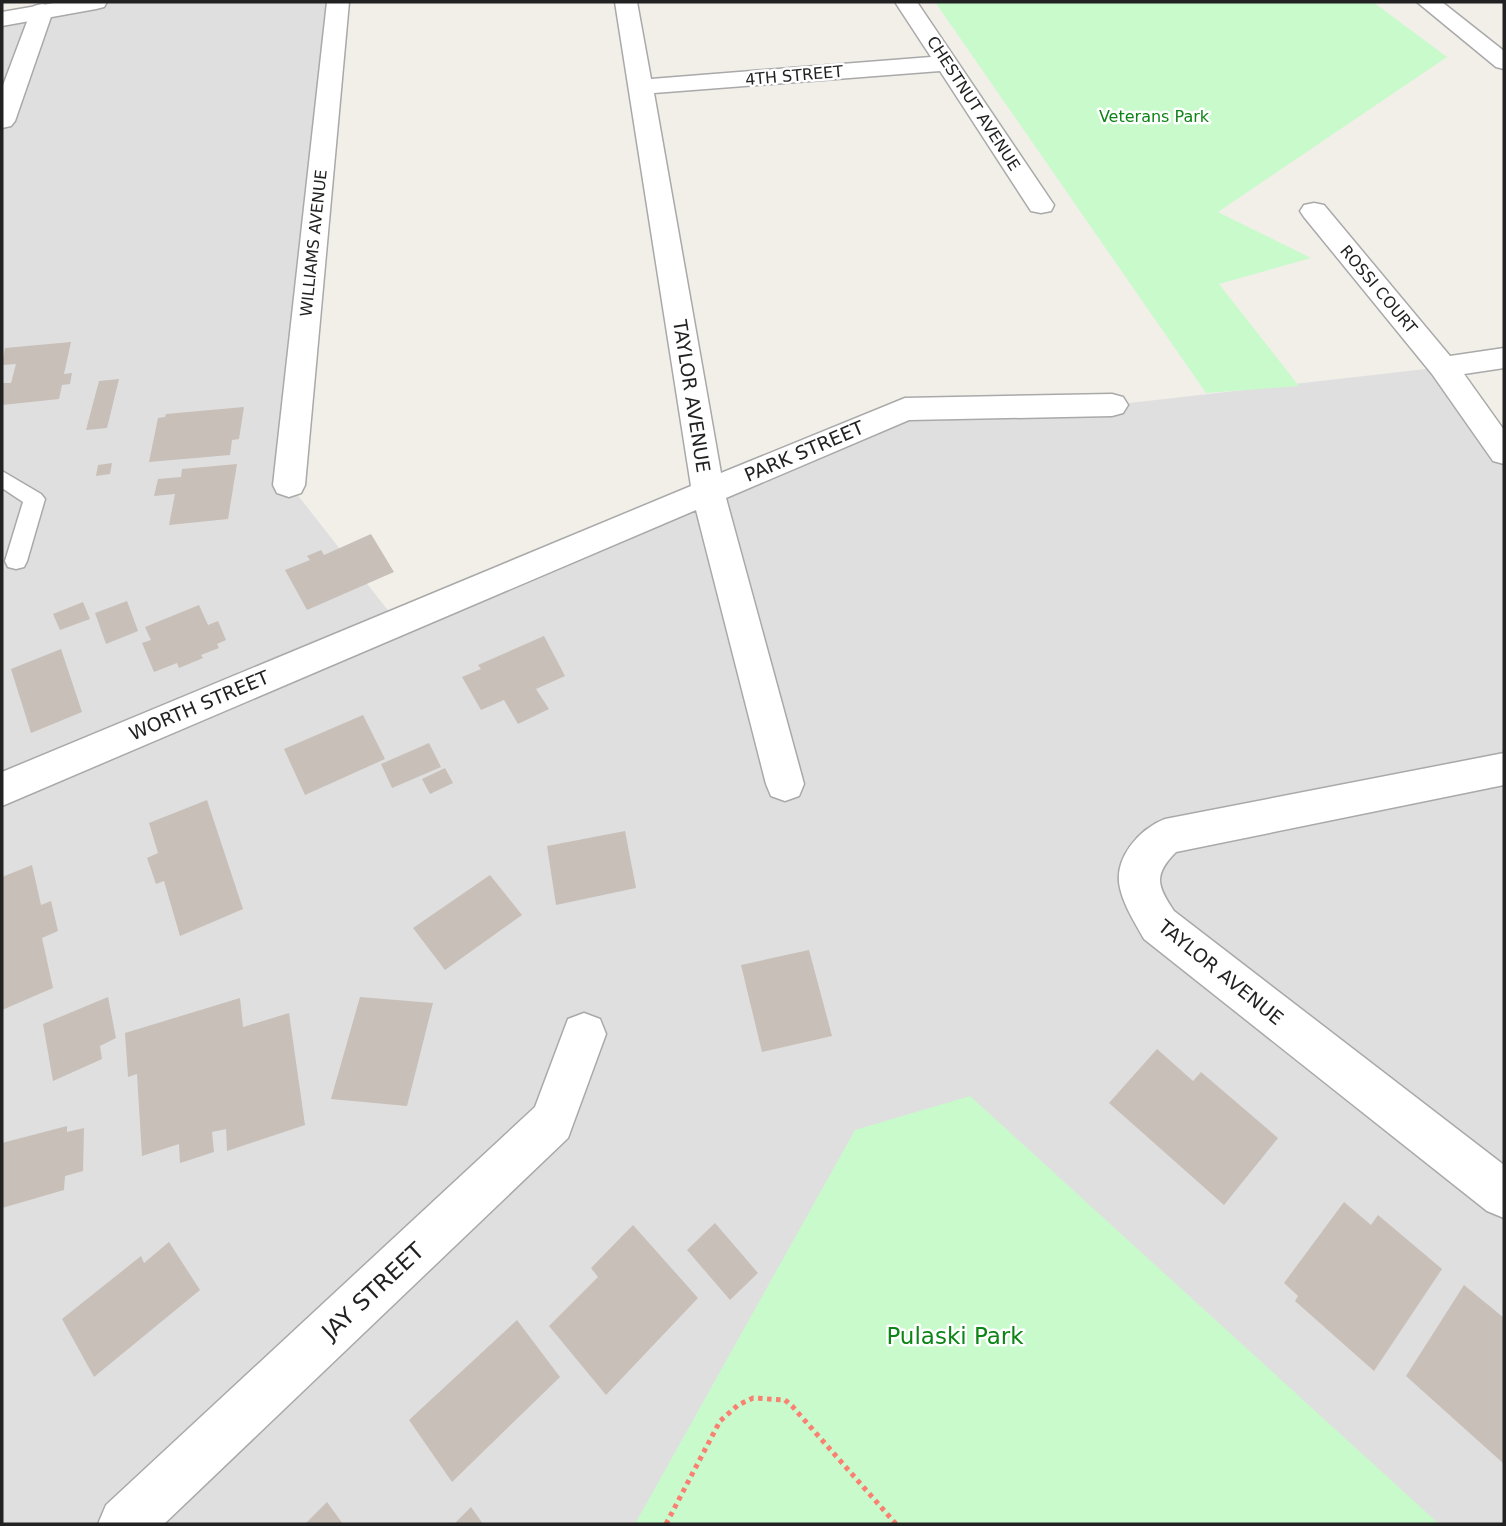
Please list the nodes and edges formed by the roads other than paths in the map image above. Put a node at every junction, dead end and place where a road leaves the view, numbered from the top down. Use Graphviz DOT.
graph roads {
  1 [pos="96,2"];
  2 [pos="338,2"];
  3 [pos="626,2"];
  4 [pos="906,2"];
  5 [pos="1428,2"];
  6 [pos="42,11"];
  7 [pos="2,19"];
  8 [pos="1504,62"];
  9 [pos="948,63"];
  10 [pos="640,87"];
  11 [pos="2,121"];
  12 [pos="1041,205"];
  13 [pos="1314,211"];
  14 [pos="1504,358"];
  15 [pos="1443,367"];
  16 [pos="1111,405"];
  17 [pos="1504,453"];
  18 [pos="2,478"];
  19 [pos="289,485"];
  20 [pos="708,491"];
  21 [pos="16,561"];
  22 [pos="397,622"];
  23 [pos="1504,769"];
  24 [pos="785,785"];
  25 [pos="2,789"];
  26 [pos="584,1034"];
  27 [pos="1504,1194"];
  28 [pos="125,1524"];
  1 -- 6 [label="street"];
  2 -- 19 [label="street, WILLIAMS AVENUE"];
  3 -- 10 [label="street, TAYLOR AVENUE"];
  4 -- 9 [label="street, CHESTNUT AVENUE"];
  5 -- 8 [label="street"];
  6 -- 7 [label="street"];
  6 -- 11 [label="street"];
  9 -- 10 [label="street, 4TH STREET"];
  9 -- 12 [label="street, CHESTNUT AVENUE"];
  10 -- 20 [label="street, TAYLOR AVENUE"];
  13 -- 15 [label="street, ROSSI COURT"];
  14 -- 15 [label="street"];
  15 -- 17 [label="street"];
  16 -- 20 [label="street, PARK STREET"];
  18 -- 21 [label="lane"];
  20 -- 22 [label="street, PARK STREET"];
  20 -- 24 [label="street, TAYLOR AVENUE"];
  22 -- 25 [label="street, WORTH STREET"];
  23 -- 27 [label="street, TAYLOR AVENUE"];
  26 -- 28 [label="street, JAY STREET"];
}
